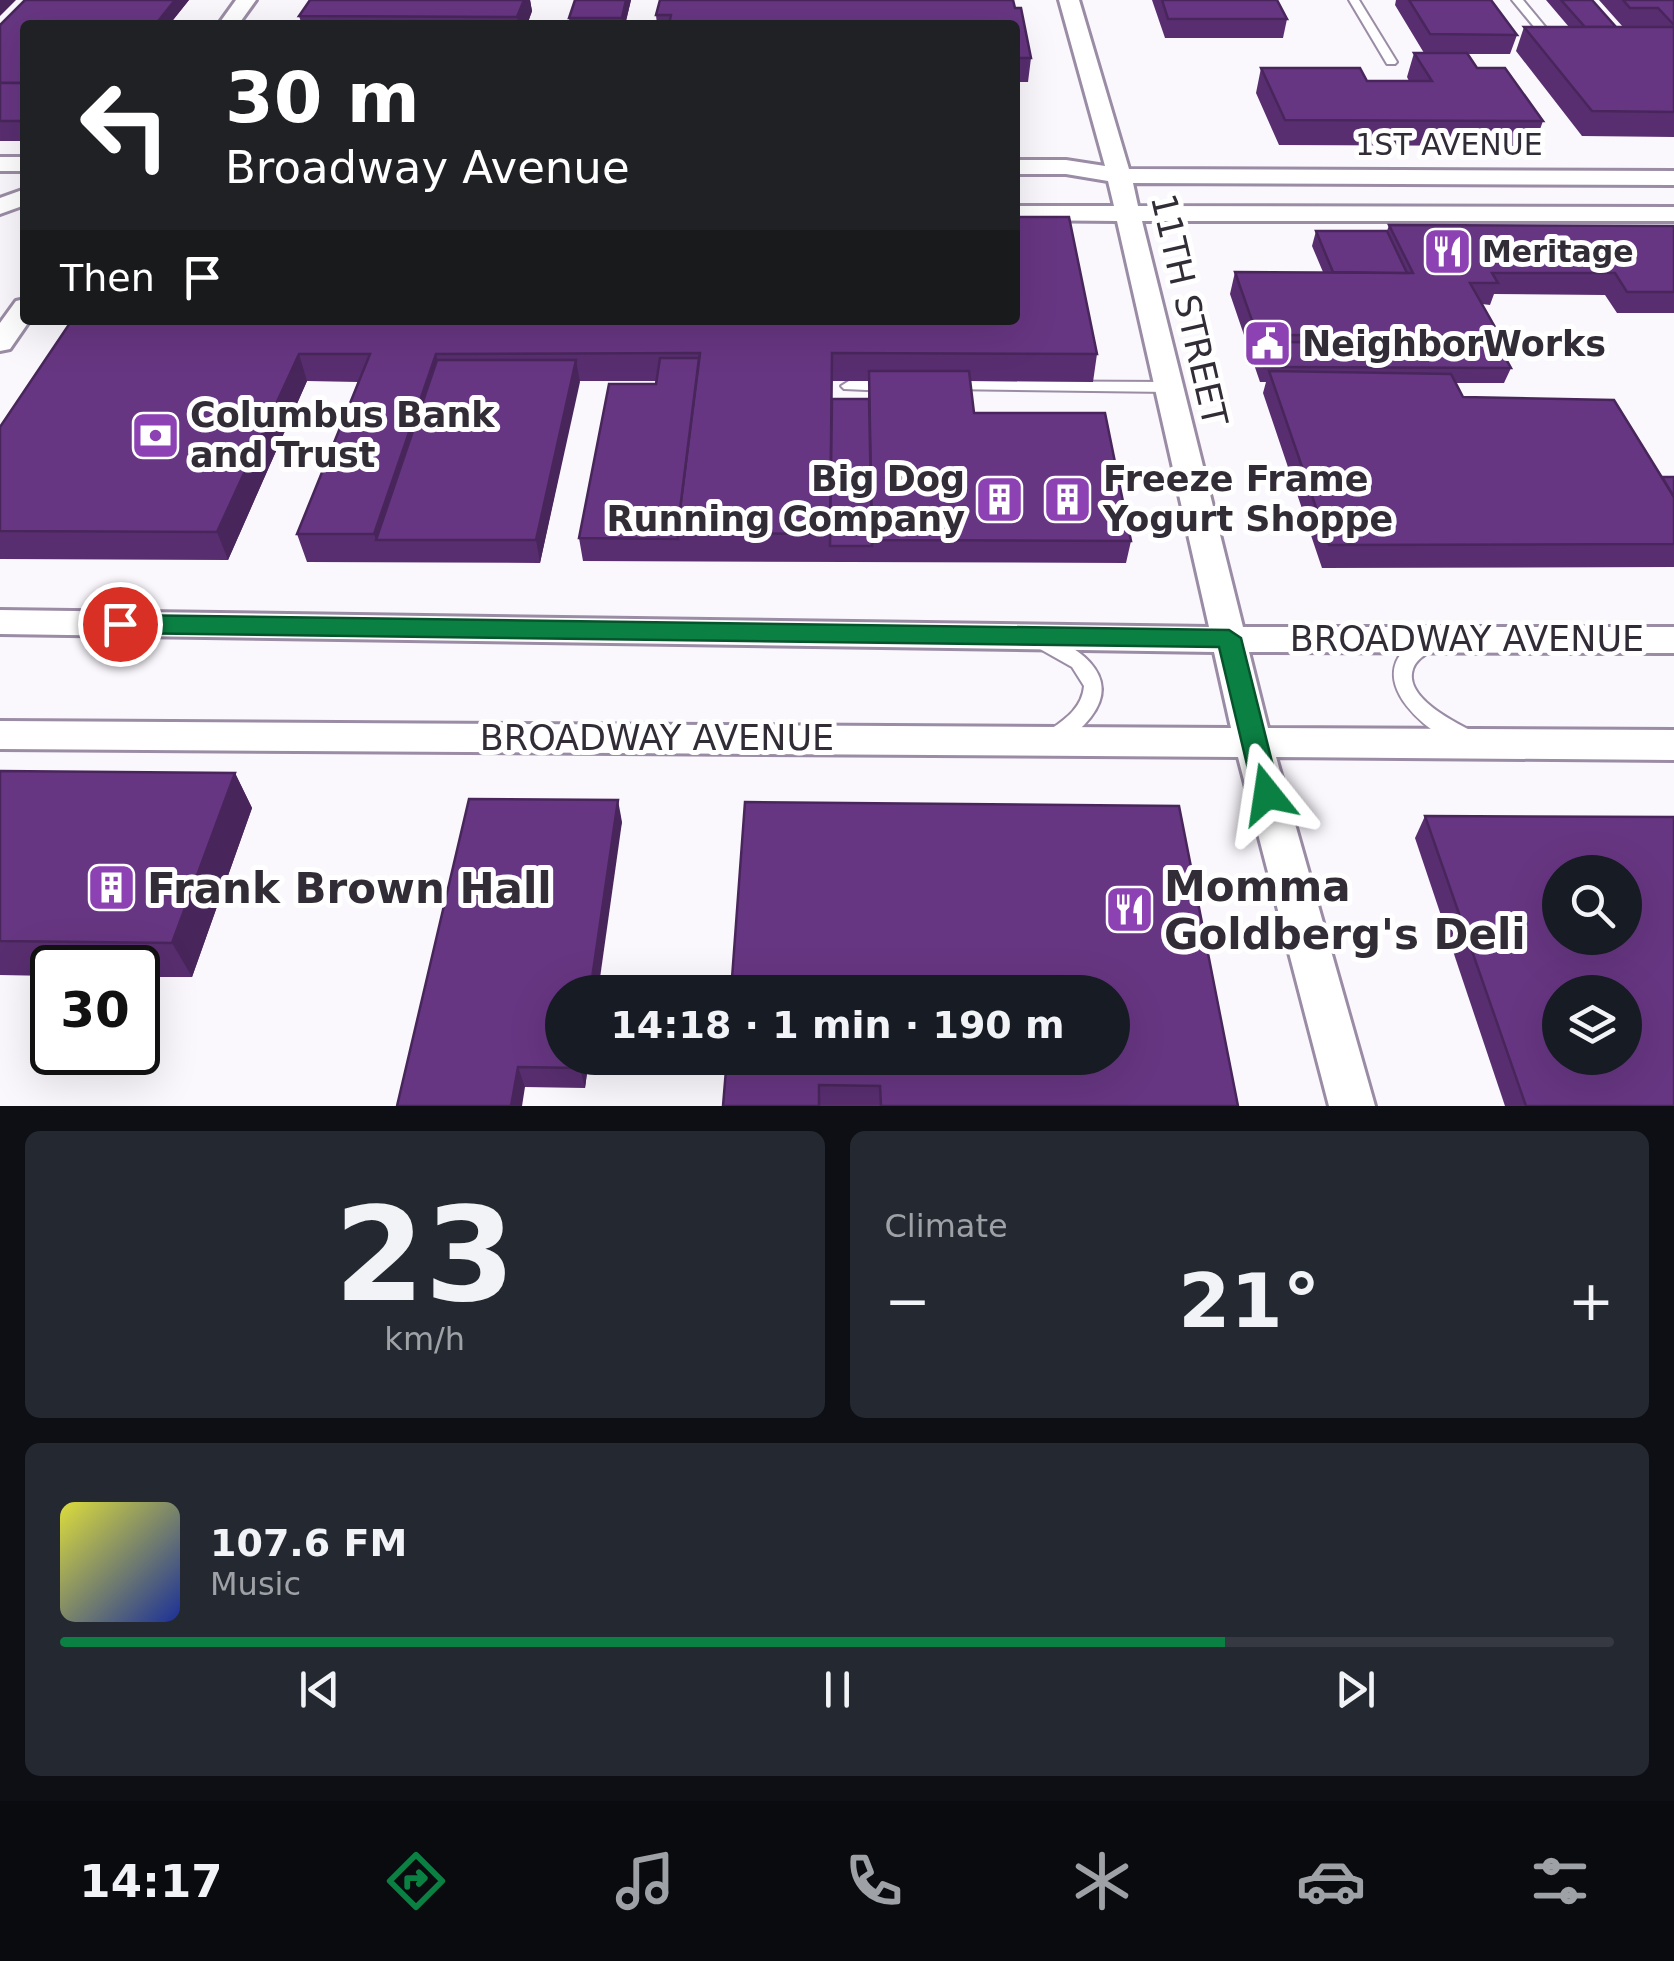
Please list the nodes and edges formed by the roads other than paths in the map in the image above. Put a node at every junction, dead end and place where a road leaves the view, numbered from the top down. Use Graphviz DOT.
graph roads {
  1 [pos="1069,0"];
  2 [pos="1354,0"];
  3 [pos="1518,0"];
  4 [pos="1553,44"];
  5 [pos="1391,62"];
  6 [pos="1020,167"];
  7 [pos="1119,176"];
  8 [pos="1224,176"];
  9 [pos="1674,178"];
  10 [pos="1020,179"];
  11 [pos="1020,205"];
  12 [pos="1020,210"];
  13 [pos="1128,213"];
  14 [pos="1235,213"];
  15 [pos="1674,214"];
  16 [pos="20,314"];
  17 [pos="0,342"];
  18 [pos="849,386"];
  19 [pos="908,386"];
  20 [pos="928,386"];
  21 [pos="1168,387"];
  22 [pos="0,622"];
  23 [pos="1229,638"];
  24 [pos="1438,639"];
  25 [pos="1039,640"];
  26 [pos="1674,640"];
  27 [pos="0,734"];
  28 [pos="1050,741"];
  29 [pos="1253,742"];
  30 [pos="1478,743"];
  31 [pos="1674,744"];
  32 [pos="1352,1106"];
  1 -- 7 [label="street, 11TH STREET"];
  2 -- 5 [label="lane"];
  3 -- 4 [label="lane"];
  6 -- 7 [label="street, 1ST AVENUE"];
  7 -- 8 [label="street, 1ST AVENUE"];
  7 -- 13 [label="street, 11TH STREET"];
  8 -- 9 [label="street, 1ST AVENUE"];
  8 -- 14 [label="street"];
  10 -- 11 [label="street, 1ST AVENUE"];
  12 -- 13 [label="street, 1ST AVENUE"];
  13 -- 14 [label="street, 1ST AVENUE"];
  13 -- 21 [label="street, 11TH STREET"];
  14 -- 15 [label="street, 1ST AVENUE"];
  16 -- 17 [label="street"];
  18 -- 19 [label="lane"];
  20 -- 21 [label="lane"];
  21 -- 23 [label="street, 11TH STREET"];
  22 -- 25 [label="street, BROADWAY AVENUE"];
  23 -- 24 [label="street, BROADWAY AVENUE"];
  23 -- 25 [label="street, BROADWAY AVENUE"];
  23 -- 29 [label="street, 11TH STREET"];
  24 -- 26 [label="street, BROADWAY AVENUE"];
  24 -- 30 [label="lane"];
  25 -- 28 [label="lane"];
  27 -- 28 [label="street, BROADWAY AVENUE"];
  28 -- 29 [label="street, BROADWAY AVENUE"];
  29 -- 30 [label="street, BROADWAY AVENUE"];
  29 -- 32 [label="street, 11TH STREET"];
  30 -- 31 [label="street, BROADWAY AVENUE"];
}
